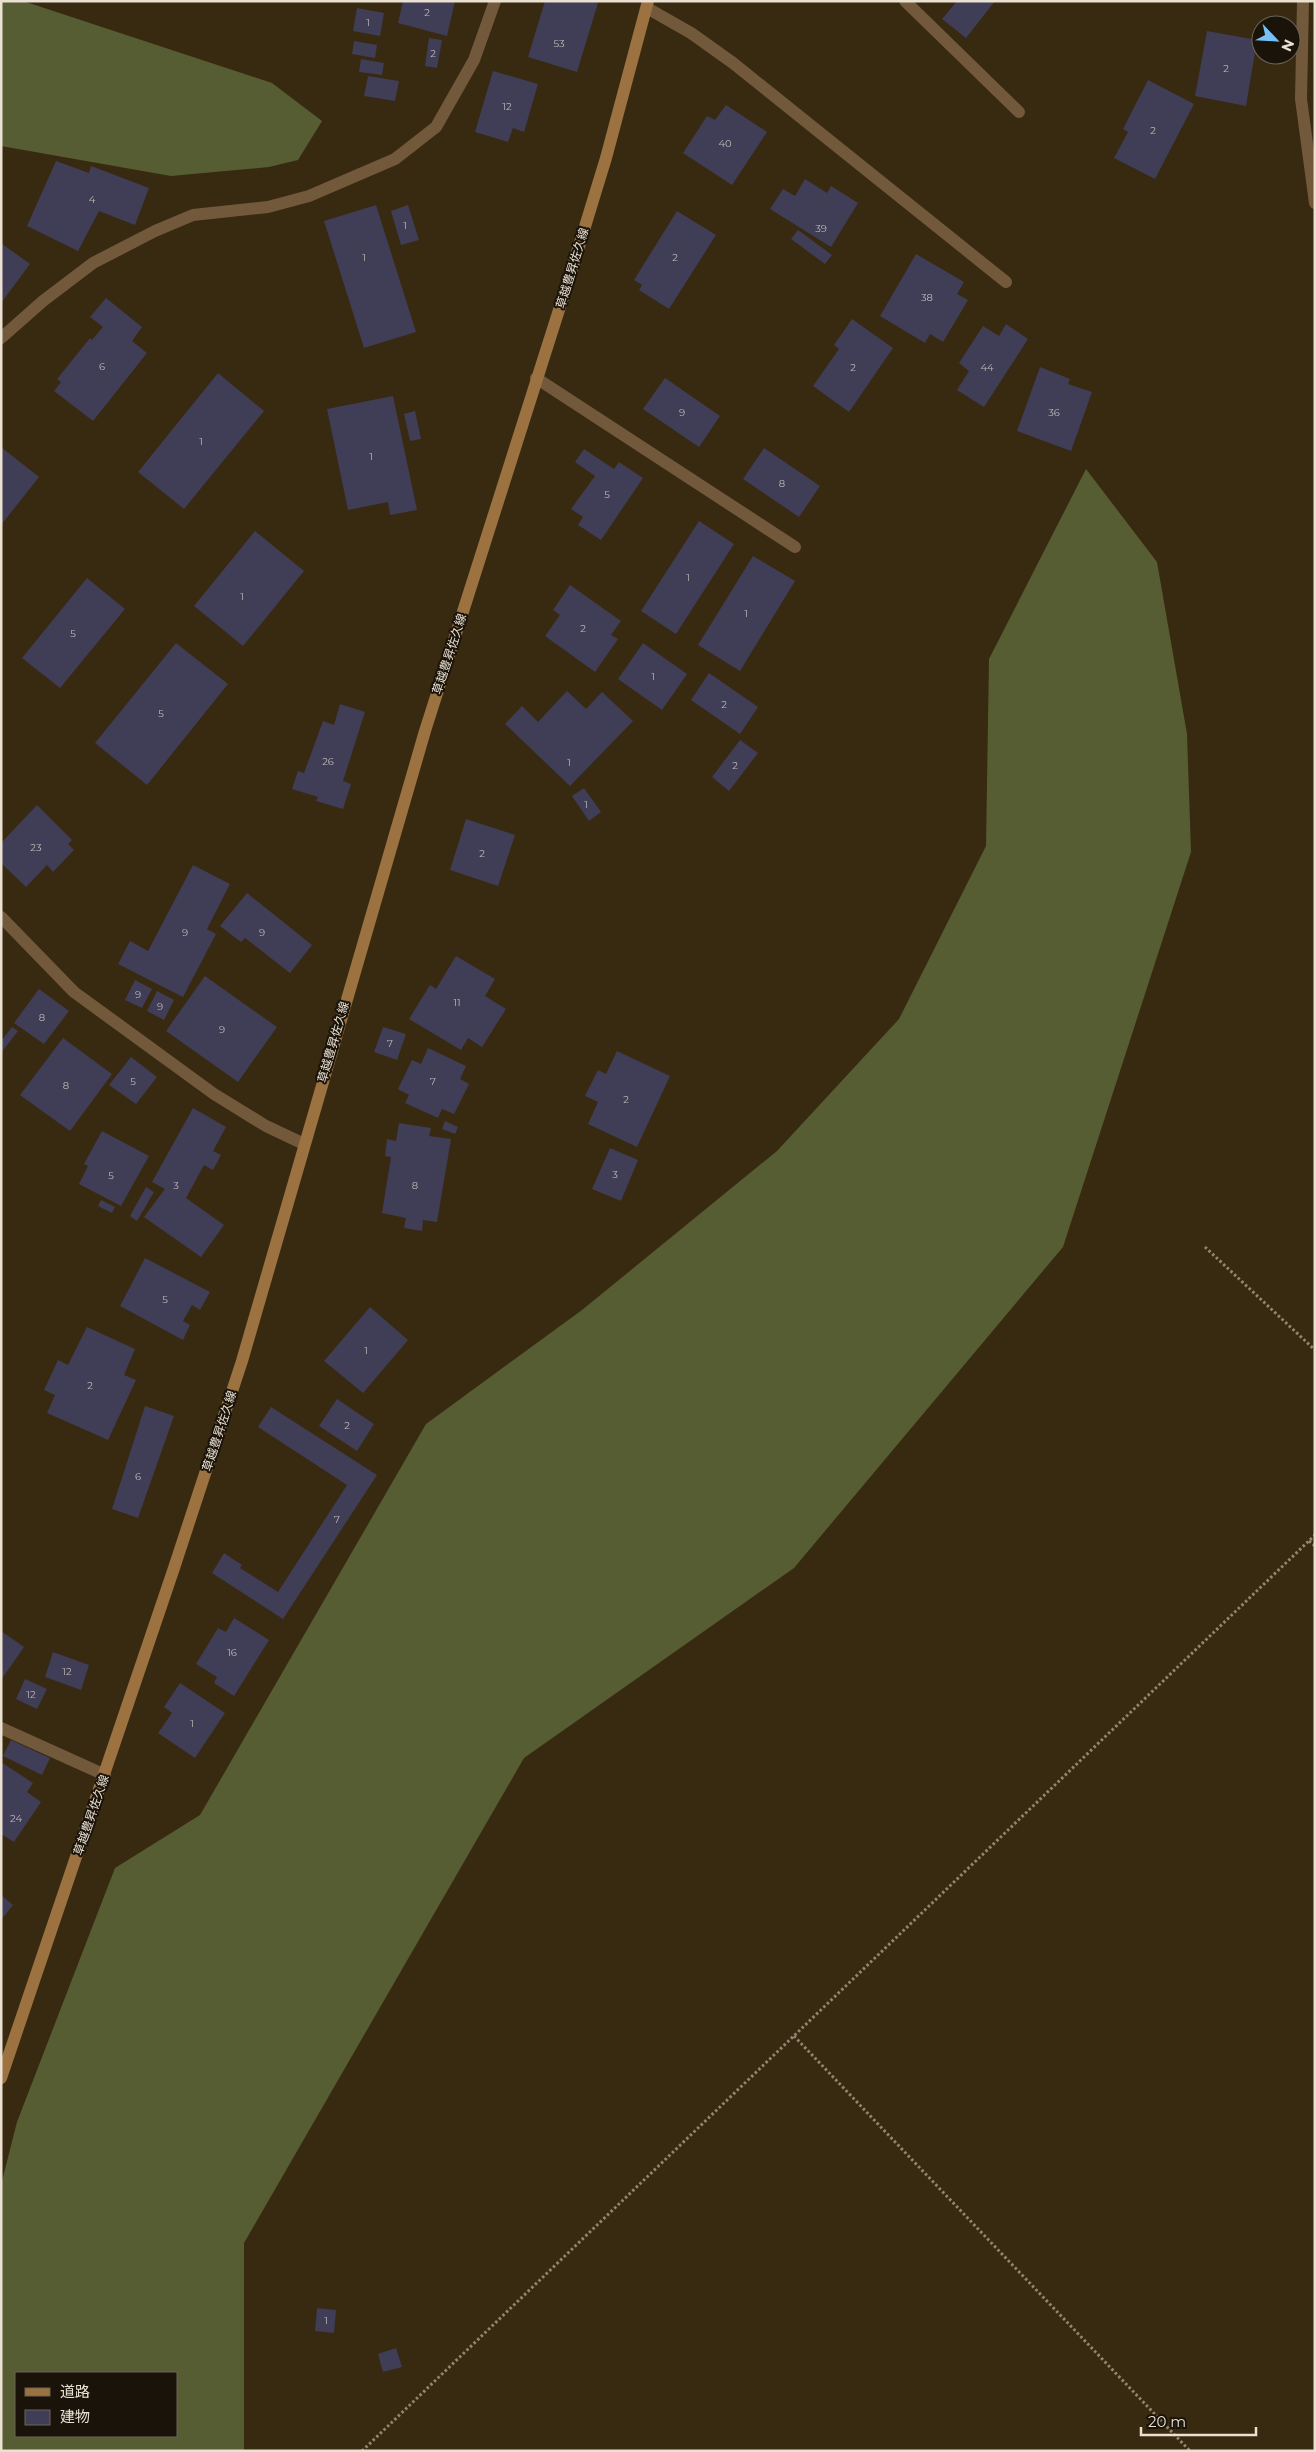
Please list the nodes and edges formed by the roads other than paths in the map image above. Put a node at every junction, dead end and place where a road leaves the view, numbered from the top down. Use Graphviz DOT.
graph roads {
  1 [pos="495,1"];
  2 [pos="905,1"];
  3 [pos="1303,1"];
  4 [pos="647,5"];
  5 [pos="1019,112"];
  6 [pos="1315,203"];
  7 [pos="1006,282"];
  8 [pos="1,338"];
  9 [pos="536,378"];
  10 [pos="795,546"];
  11 [pos="1,917"];
  12 [pos="304,1144"];
  13 [pos="1,1728"];
  14 [pos="105,1775"];
  15 [pos="1,2078"];
  1 -- 8 [label="street"];
  2 -- 5 [label="street"];
  3 -- 6 [label="street"];
  4 -- 7 [label="street"];
  4 -- 9 [label="main road, 草越豊昇佐久線"];
  9 -- 10 [label="street"];
  9 -- 12 [label="main road, 草越豊昇佐久線"];
  11 -- 12 [label="street"];
  12 -- 14 [label="main road, 草越豊昇佐久線"];
  13 -- 14 [label="street"];
  14 -- 15 [label="main road, 草越豊昇佐久線"];
}
